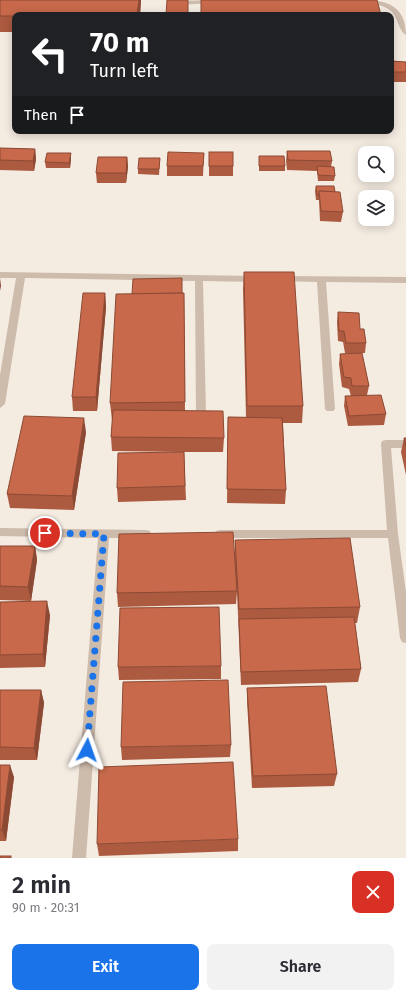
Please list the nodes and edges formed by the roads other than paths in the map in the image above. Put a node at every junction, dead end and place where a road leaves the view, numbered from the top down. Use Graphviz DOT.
graph roads {
  1 [pos="368,0"];
  2 [pos="223,2"];
  3 [pos="176,3"];
  4 [pos="406,33"];
  5 [pos="0,275"];
  6 [pos="21,276"];
  7 [pos="199,277"];
  8 [pos="321,280"];
  9 [pos="406,280"];
  10 [pos="0,404"];
  11 [pos="330,409"];
  12 [pos="201,415"];
  13 [pos="406,444"];
  14 [pos="0,532"];
  15 [pos="104,534"];
  16 [pos="159,534"];
  17 [pos="206,534"];
  18 [pos="393,534"];
  19 [pos="406,638"];
  20 [pos="79,858"];
  1 -- 4 [label="street"];
  2 -- 3 [label="street"];
  5 -- 6 [label="street"];
  6 -- 7 [label="street"];
  6 -- 10 [label="street"];
  7 -- 8 [label="street"];
  7 -- 12 [label="street"];
  8 -- 9 [label="street"];
  8 -- 11 [label="street"];
  13 -- 18 [label="street"];
  14 -- 15 [label="street"];
  15 -- 16 [label="street"];
  15 -- 20 [label="street"];
  17 -- 18 [label="street"];
  18 -- 19 [label="street"];
}
